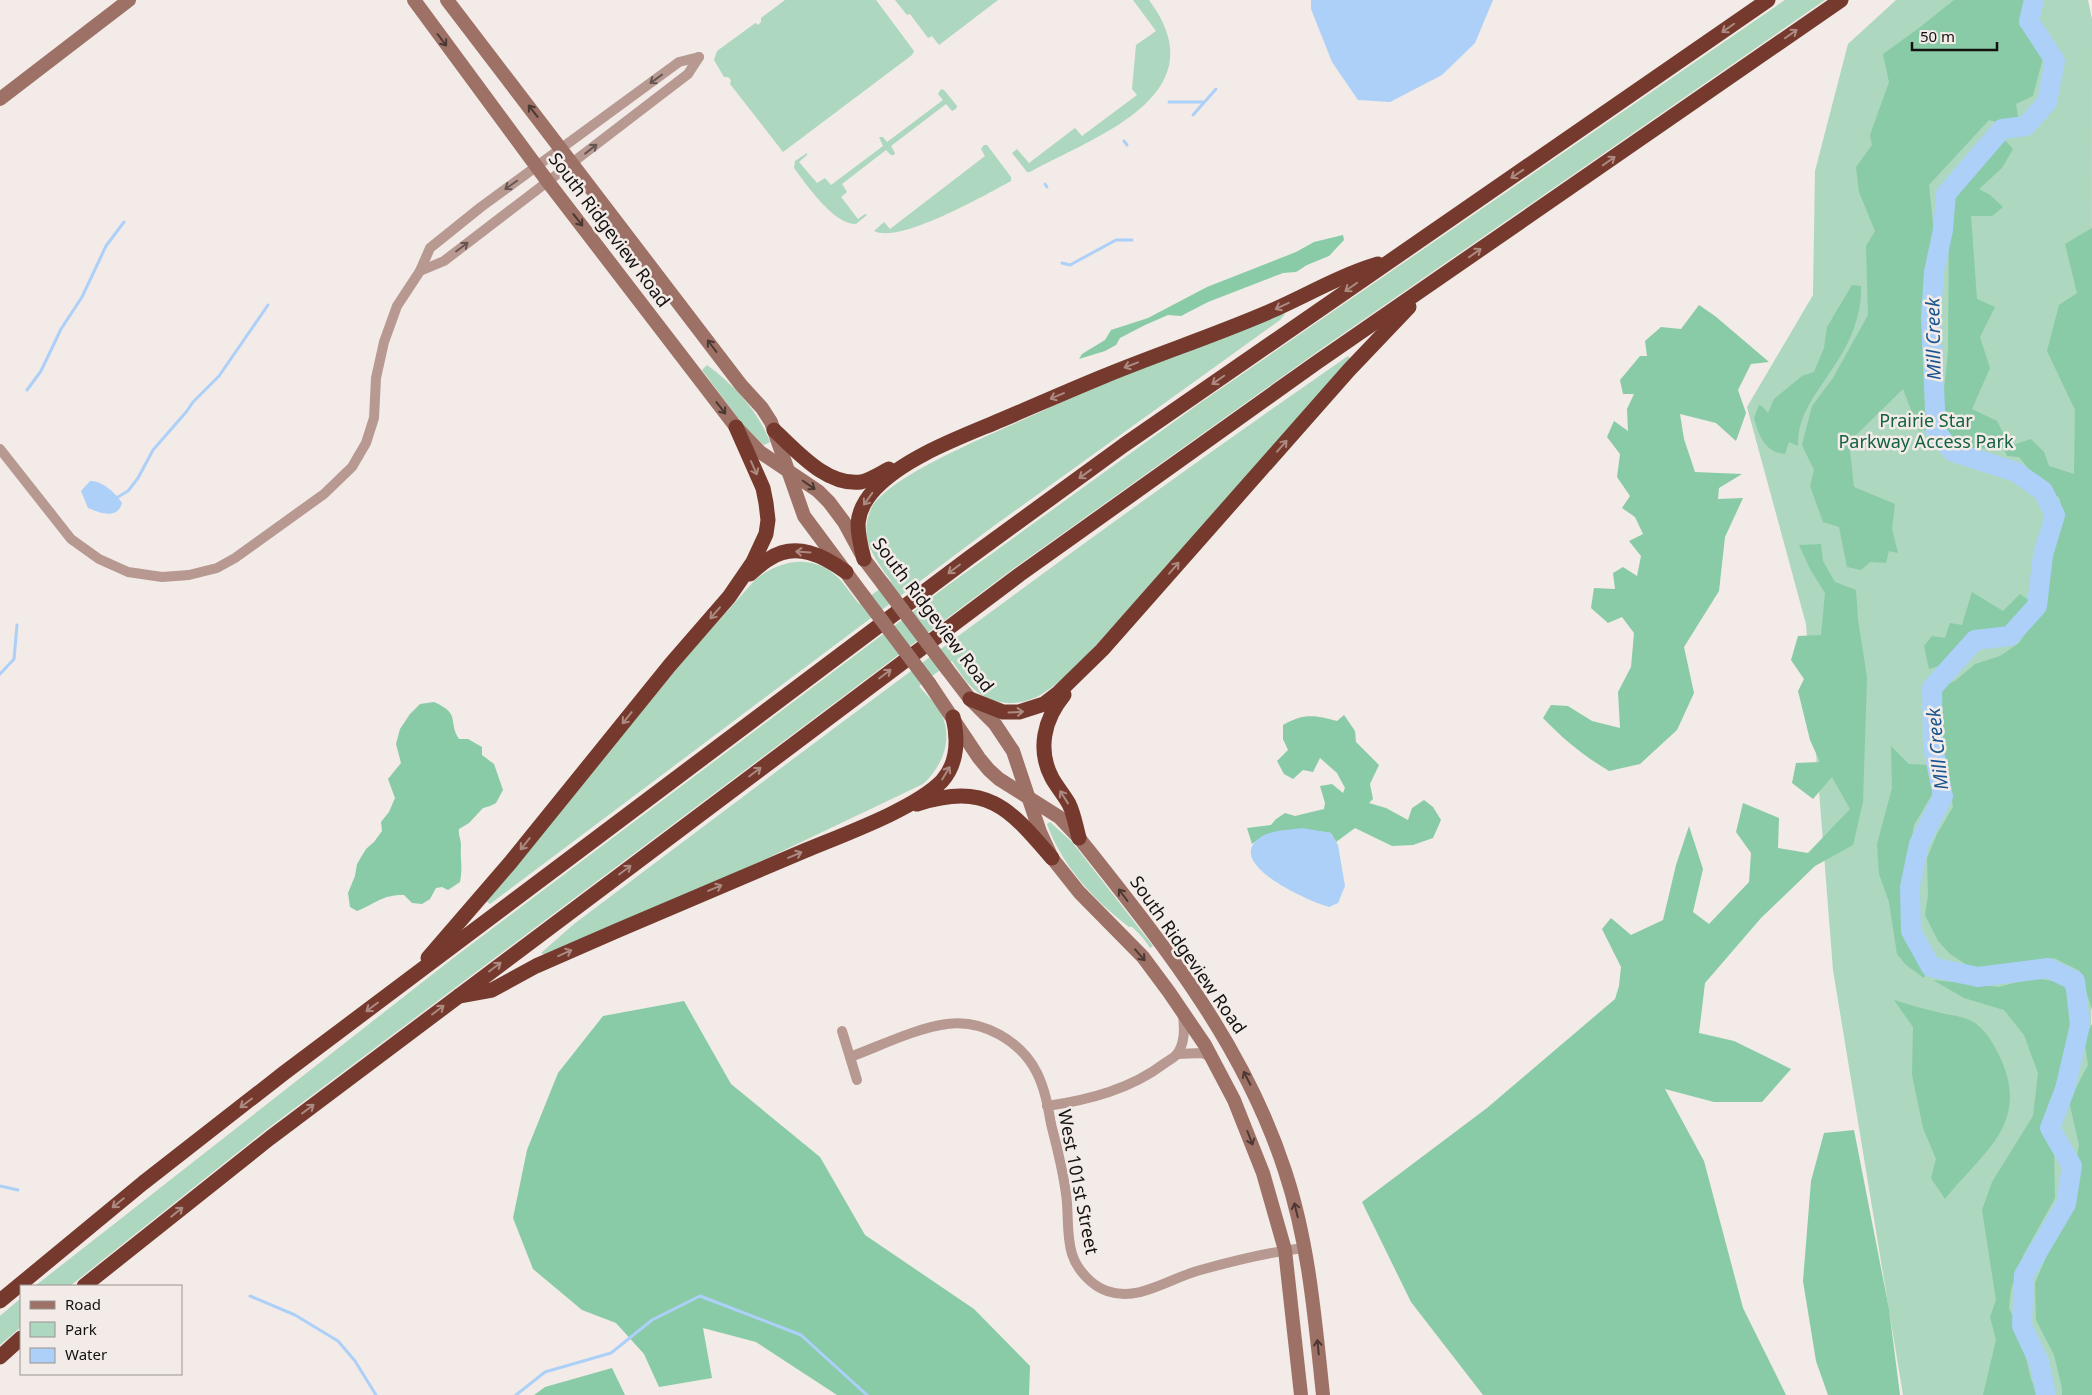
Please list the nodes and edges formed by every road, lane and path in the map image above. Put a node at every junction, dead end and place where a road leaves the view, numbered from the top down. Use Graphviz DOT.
graph roads {
  1 [pos="129,0"];
  2 [pos="414,0"];
  3 [pos="447,0"];
  4 [pos="1768,0"];
  5 [pos="1841,0"];
  6 [pos="0,99"];
  7 [pos="562,148"];
  8 [pos="573,163"];
  9 [pos="537,167"];
  10 [pos="548,182"];
  11 [pos="1391,260"];
  12 [pos="420,271"];
  13 [pos="1435,281"];
  14 [pos="736,428"];
  15 [pos="774,430"];
  16 [pos="0,450"];
  17 [pos="903,466"];
  18 [pos="787,469"];
  19 [pos="864,559"];
  20 [pos="846,572"];
  21 [pos="729,596"];
  22 [pos="1102,650"];
  23 [pos="970,699"];
  24 [pos="953,717"];
  25 [pos="1029,798"];
  26 [pos="894,812"];
  27 [pos="1079,838"];
  28 [pos="1052,858"];
  29 [pos="411,978"];
  30 [pos="456,997"];
  31 [pos="1183,1012"];
  32 [pos="842,1030"];
  33 [pos="1196,1032"];
  34 [pos="1223,1034"];
  35 [pos="1177,1054"];
  36 [pos="850,1057"];
  37 [pos="1211,1057"];
  38 [pos="857,1080"];
  39 [pos="1048,1106"];
  40 [pos="1304,1248"];
  41 [pos="1285,1250"];
  42 [pos="85,1285"];
  43 [pos="0,1301"];
  44 [pos="20,1339"];
  45 [pos="0,1357"];
  46 [pos="1301,1395"];
  47 [pos="1323,1395"];
  1 -- 6 [label="main road"];
  2 -- 9 [label="main road, South Ridgeview Road, one-way"];
  7 -- 3 [label="main road, South Ridgeview Road, one-way"];
  4 -- 11 [label="highway, one-way"];
  13 -- 5 [label="highway, one-way"];
  7 -- 8 [label="main road, South Ridgeview Road"];
  8 -- 7 [label="street, one-way"];
  7 -- 9 [label="street"];
  8 -- 10 [label="street"];
  15 -- 8 [label="main road, South Ridgeview Road, one-way"];
  9 -- 10 [label="main road, South Ridgeview Road"];
  9 -- 12 [label="street, one-way"];
  12 -- 10 [label="street, one-way"];
  10 -- 14 [label="main road, South Ridgeview Road, one-way"];
  11 -- 17 [label="highway, one-way"];
  11 -- 29 [label="highway, one-way"];
  12 -- 16 [label="street"];
  22 -- 13 [label="highway, one-way"];
  30 -- 13 [label="highway, one-way"];
  14 -- 18 [label="main road, South Ridgeview Road"];
  14 -- 21 [label="highway, one-way"];
  15 -- 17 [label="highway"];
  15 -- 18 [label="main road, South Ridgeview Road"];
  17 -- 19 [label="highway, one-way"];
  18 -- 19 [label="main road, South Ridgeview Road, one-way"];
  18 -- 20 [label="main road, South Ridgeview Road"];
  19 -- 23 [label="main road, South Ridgeview Road, bridge"];
  20 -- 21 [label="highway, one-way"];
  20 -- 24 [label="main road, South Ridgeview Road, bridge"];
  21 -- 29 [label="highway, one-way"];
  23 -- 22 [label="highway, one-way"];
  27 -- 22 [label="highway, one-way"];
  23 -- 25 [label="main road, South Ridgeview Road"];
  24 -- 25 [label="main road, South Ridgeview Road"];
  26 -- 24 [label="highway, one-way"];
  25 -- 27 [label="main road, South Ridgeview Road"];
  25 -- 28 [label="main road, South Ridgeview Road"];
  26 -- 28 [label="highway"];
  30 -- 26 [label="highway, one-way"];
  34 -- 27 [label="main road, South Ridgeview Road, one-way"];
  28 -- 31 [label="main road, South Ridgeview Road, one-way"];
  29 -- 43 [label="highway, one-way"];
  42 -- 30 [label="highway, one-way"];
  31 -- 33 [label="main road, South Ridgeview Road"];
  31 -- 35 [label="street"];
  32 -- 36 [label="street"];
  33 -- 34 [label="main road"];
  33 -- 37 [label="main road, South Ridgeview Road"];
  40 -- 34 [label="main road, South Ridgeview Road, one-way"];
  35 -- 37 [label="street"];
  35 -- 39 [label="street"];
  36 -- 38 [label="street"];
  36 -- 39 [label="street, West 101st Street"];
  37 -- 41 [label="main road, South Ridgeview Road, one-way"];
  39 -- 41 [label="street, West 101st Street"];
  40 -- 41 [label="street, West 101st Street"];
  47 -- 40 [label="main road, South Ridgeview Road, one-way"];
  41 -- 46 [label="main road, South Ridgeview Road"];
  44 -- 45 [label="highway"];
}
